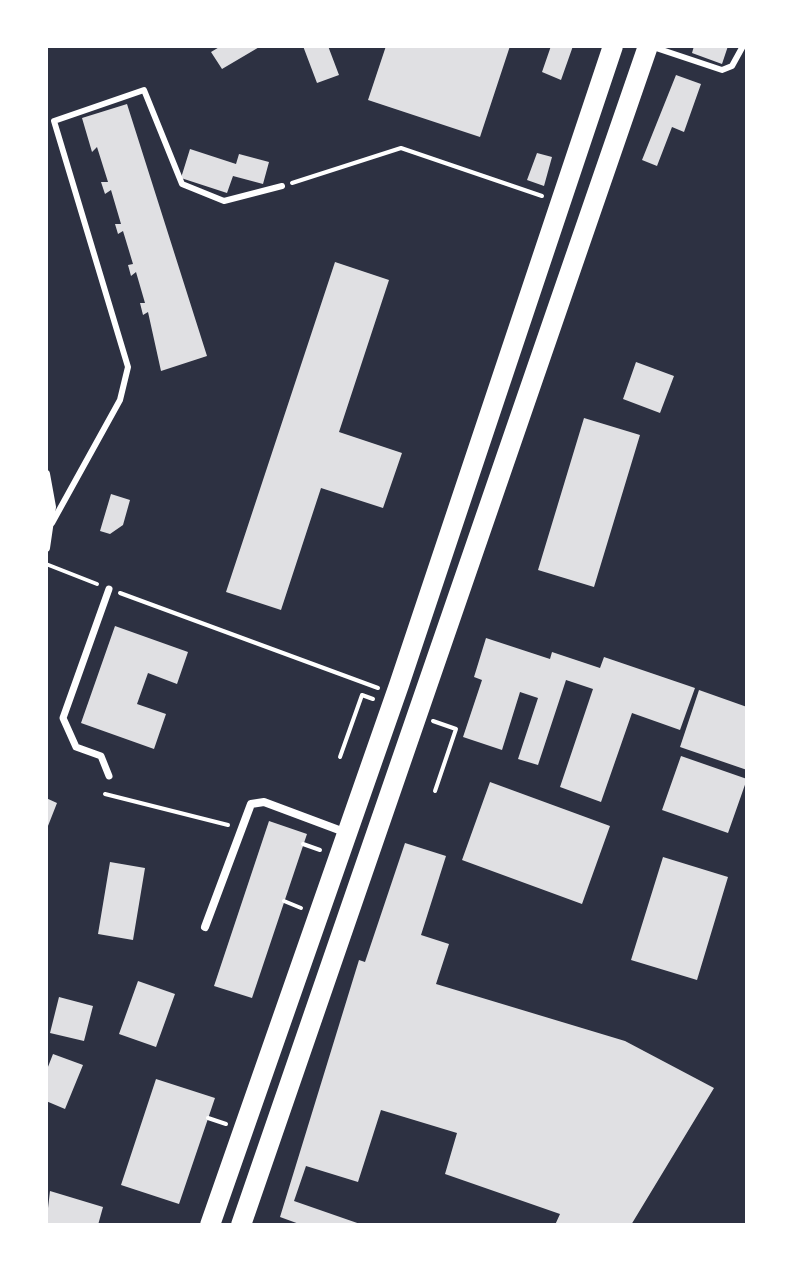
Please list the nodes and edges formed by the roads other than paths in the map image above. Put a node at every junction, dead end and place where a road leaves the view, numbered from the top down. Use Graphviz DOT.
graph roads {
  1 [pos="613,46"];
  2 [pos="649,46"];
  3 [pos="743,46"];
  4 [pos="282,186"];
  5 [pos="46,474"];
  6 [pos="52,523"];
  7 [pos="46,548"];
  8 [pos="109,589"];
  9 [pos="109,776"];
  10 [pos="348,834"];
  11 [pos="205,927"];
  12 [pos="210,1225"];
  13 [pos="241,1225"];
  1 -- 10 [label="main road"];
  2 -- 3 [label="lane"];
  2 -- 13 [label="main road"];
  4 -- 6 [label="lane"];
  5 -- 6 [label="street"];
  6 -- 7 [label="street"];
  8 -- 9 [label="street"];
  10 -- 11 [label="street"];
  10 -- 12 [label="main road"];
}
